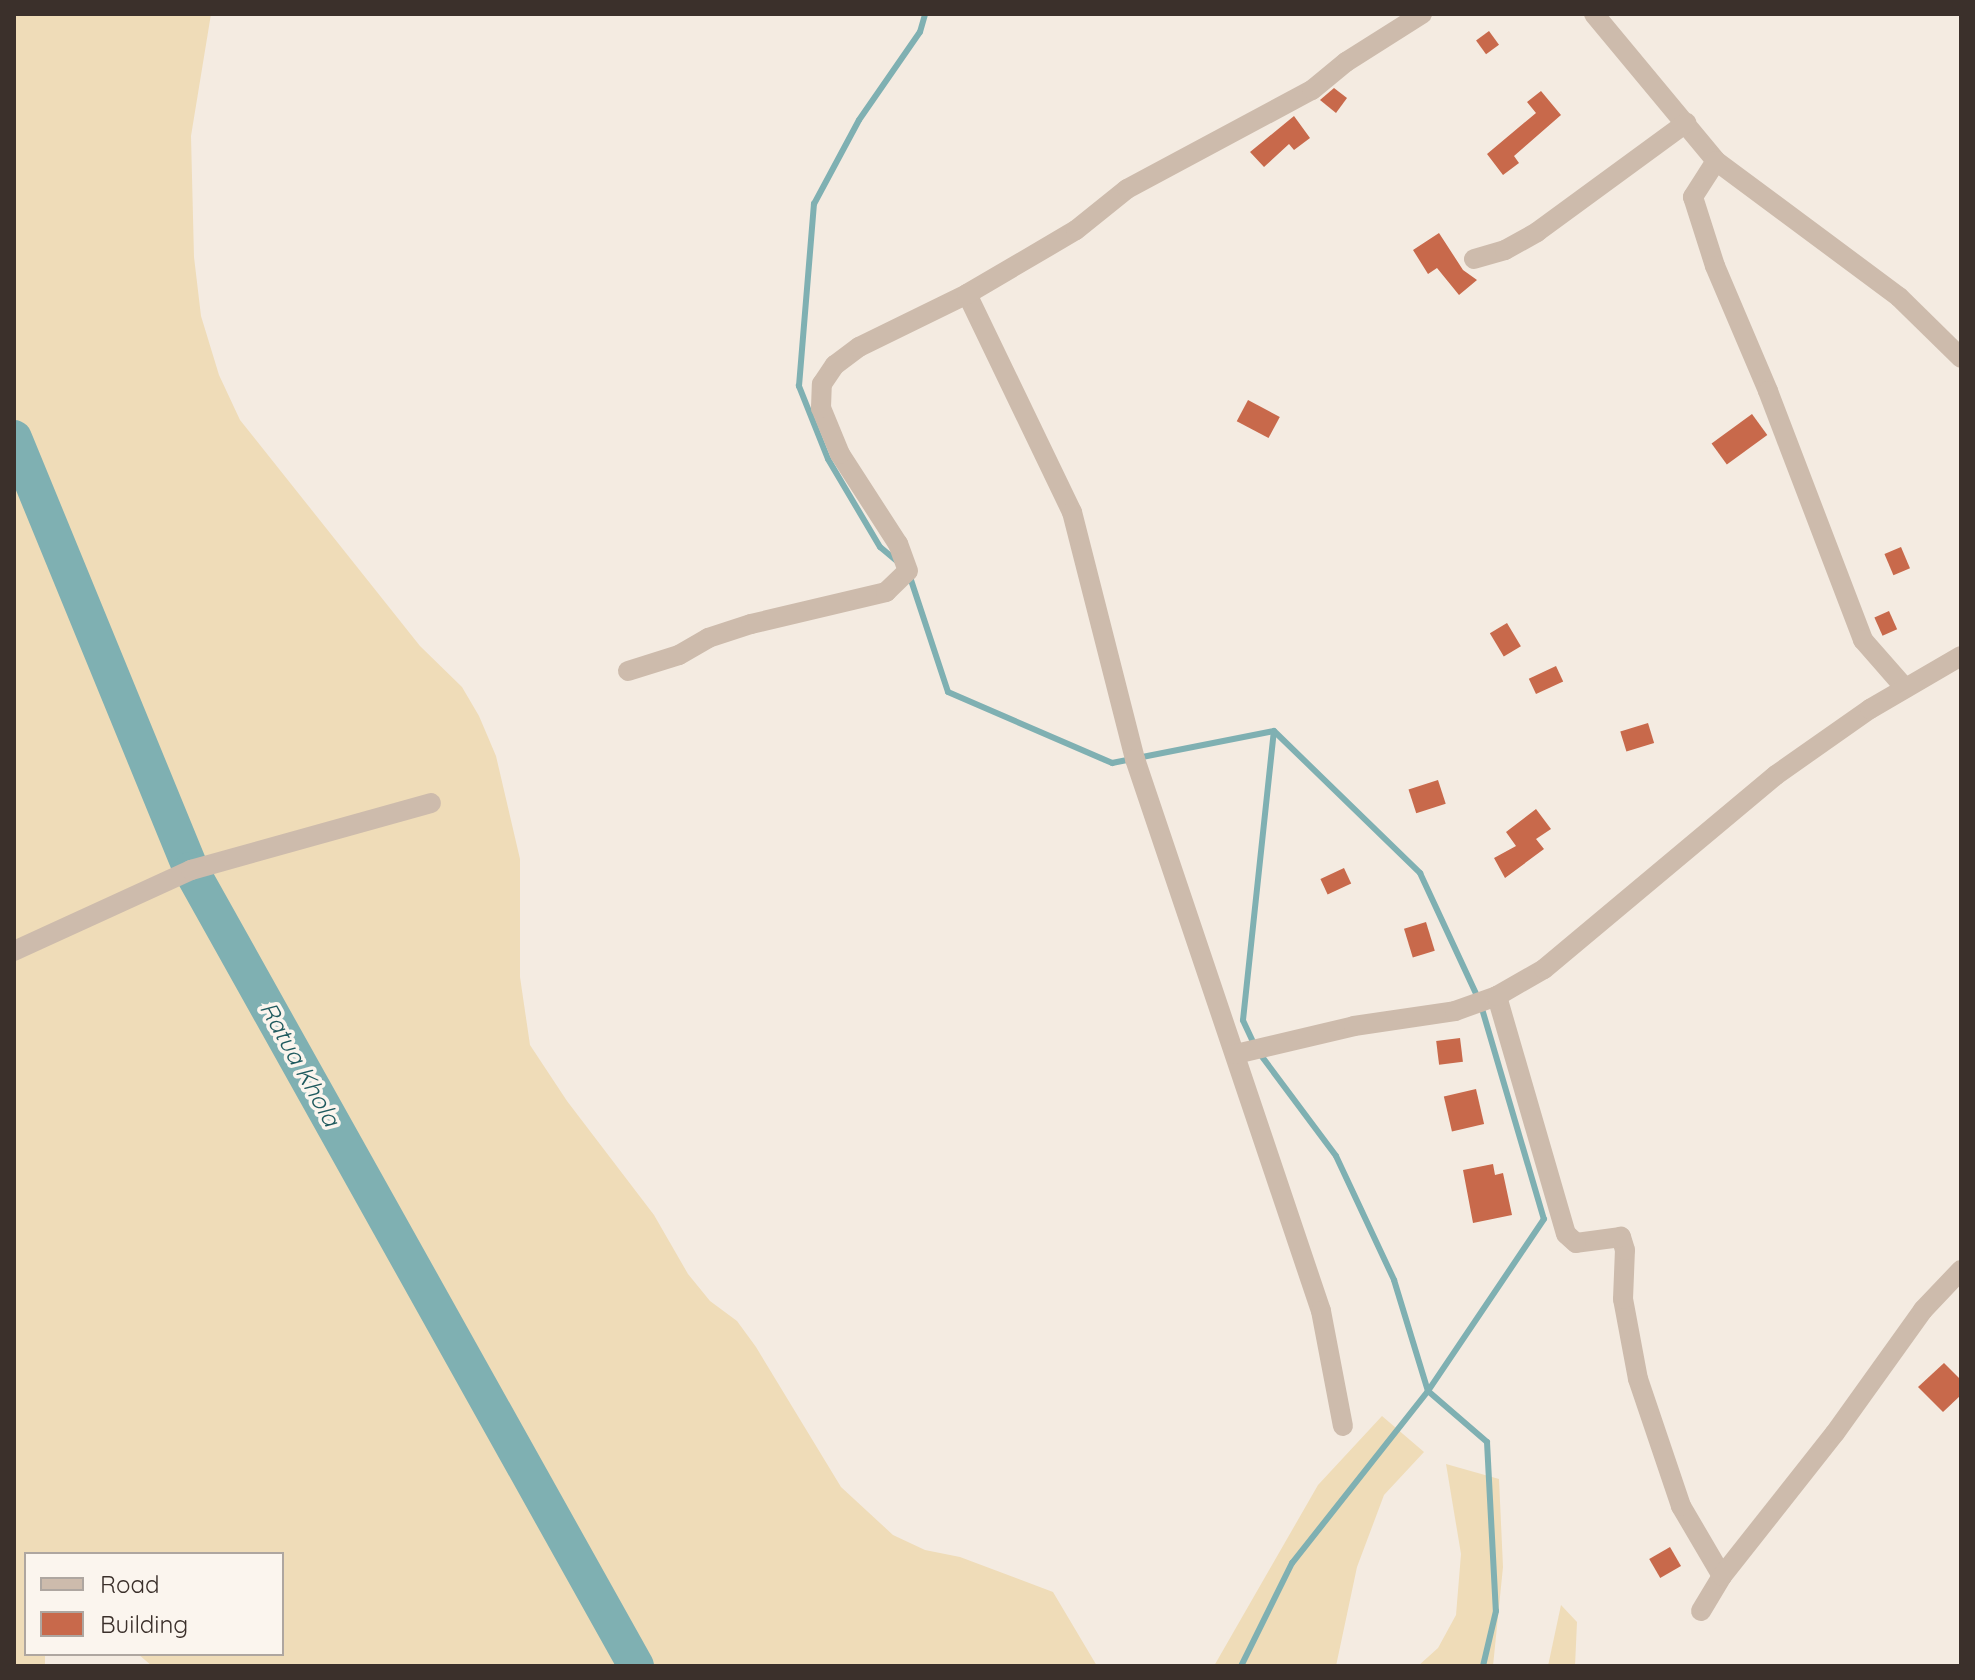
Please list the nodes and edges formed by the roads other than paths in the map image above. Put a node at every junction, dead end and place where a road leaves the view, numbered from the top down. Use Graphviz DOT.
graph roads {
  1 [pos="1422,14"];
  2 [pos="1594,14"];
  3 [pos="1686,123"];
  4 [pos="1716,161"];
  5 [pos="1474,259"];
  6 [pos="967,294"];
  7 [pos="1961,358"];
  8 [pos="1961,656"];
  9 [pos="628,671"];
  10 [pos="1905,688"];
  11 [pos="431,803"];
  12 [pos="14,951"];
  13 [pos="1497,996"];
  14 [pos="1236,1054"];
  15 [pos="1961,1270"];
  16 [pos="1343,1426"];
  17 [pos="1722,1576"];
  18 [pos="1701,1611"];
  1 -- 6 [label="street"];
  2 -- 3 [label="street"];
  3 -- 4 [label="street"];
  3 -- 5 [label="street"];
  4 -- 7 [label="street"];
  4 -- 10 [label="street"];
  6 -- 9 [label="street"];
  6 -- 14 [label="street"];
  8 -- 10 [label="street"];
  10 -- 13 [label="street"];
  11 -- 12 [label="street"];
  13 -- 14 [label="street"];
  13 -- 17 [label="street"];
  14 -- 16 [label="street"];
  15 -- 17 [label="street"];
  17 -- 18 [label="street"];
}
